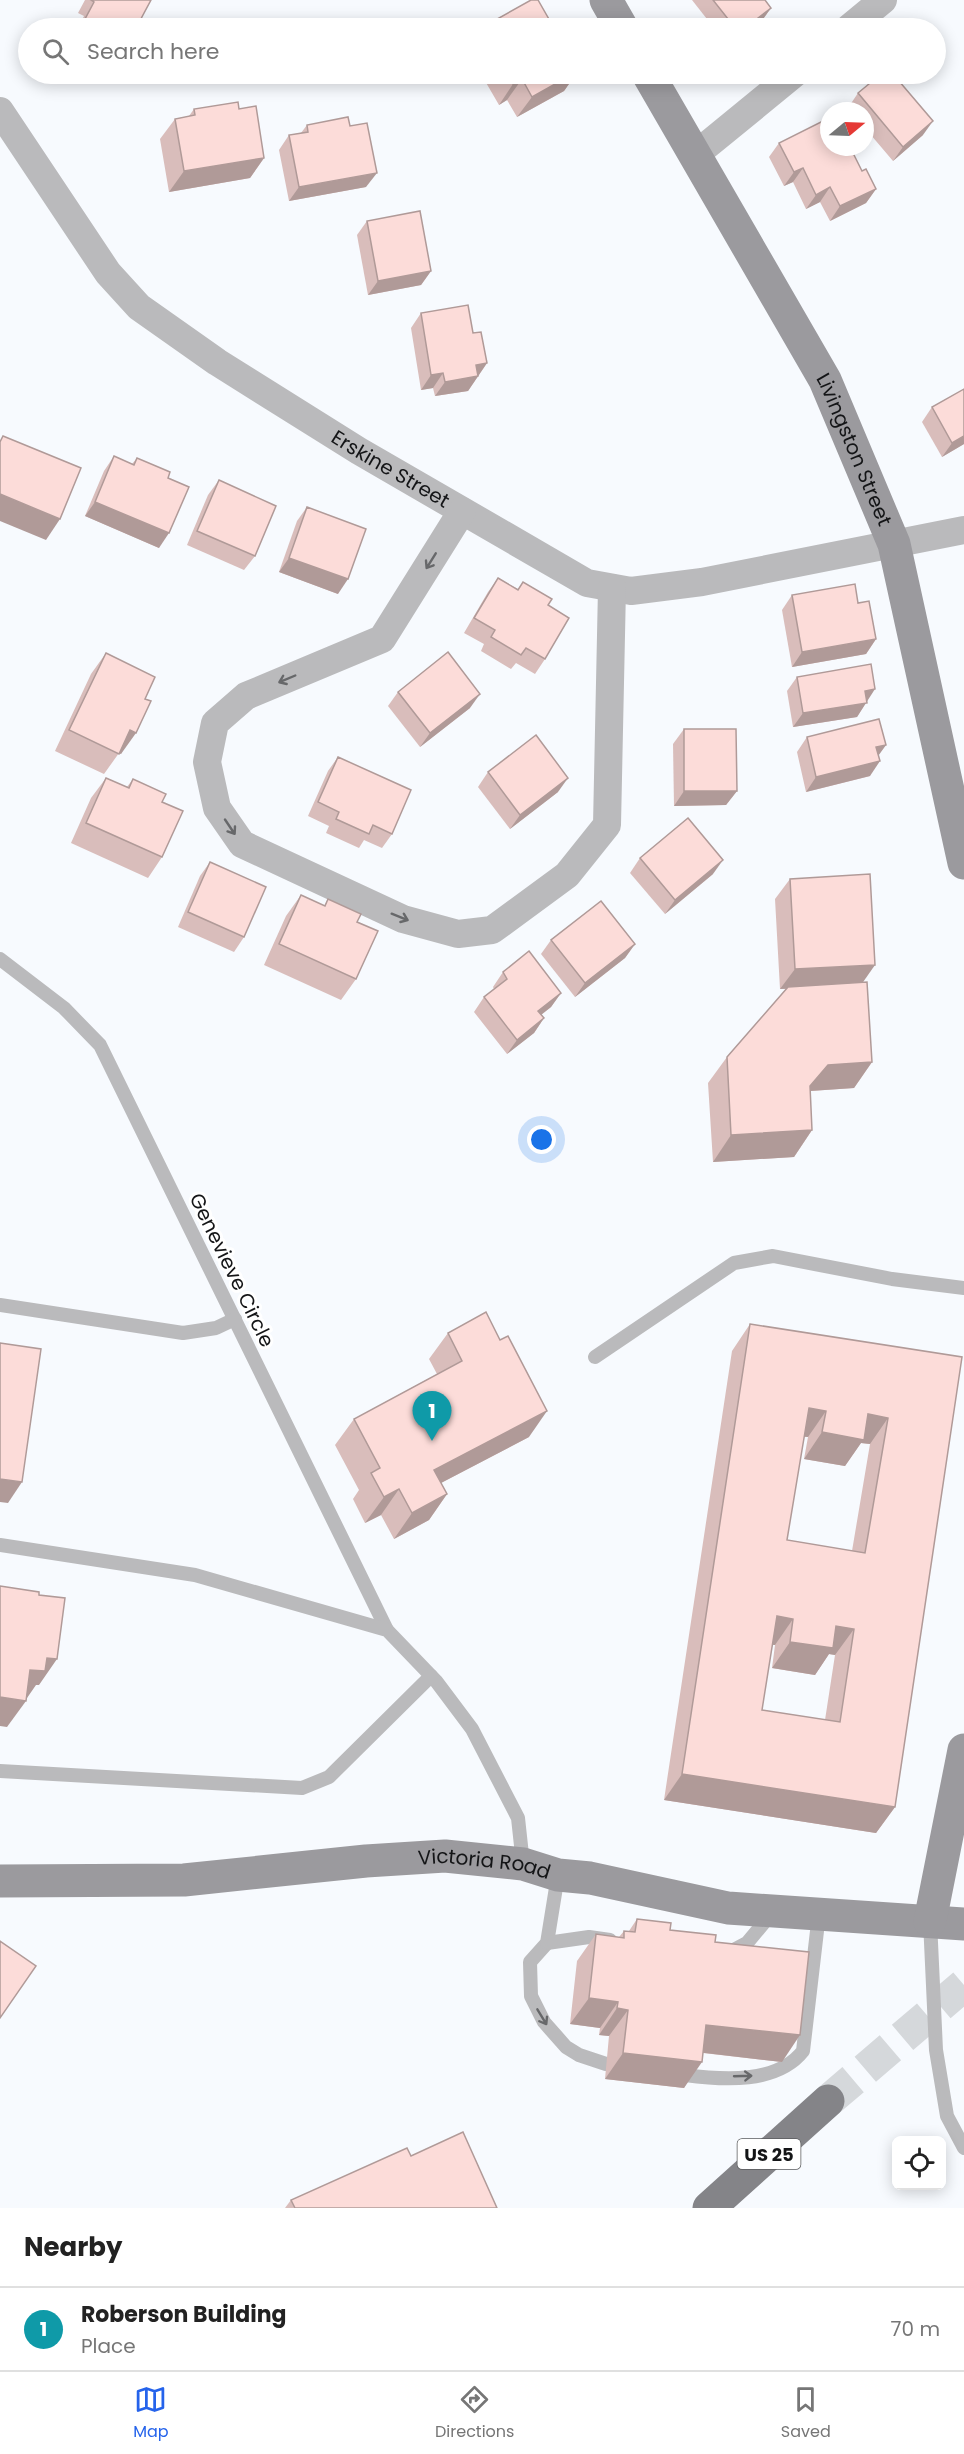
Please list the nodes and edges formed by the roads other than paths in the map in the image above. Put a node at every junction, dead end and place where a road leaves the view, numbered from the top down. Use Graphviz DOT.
graph roads {
  1 [pos="606,0"];
  2 [pos="883,0"];
  3 [pos="616,18"];
  4 [pos="861,18"];
  5 [pos="654,84"];
  6 [pos="782,84"];
  7 [pos="0,111"];
  8 [pos="695,155"];
  9 [pos="462,511"];
  10 [pos="964,530"];
  11 [pos="894,544"];
  12 [pos="612,588"];
  13 [pos="964,863"];
  14 [pos="0,959"];
  15 [pos="964,1287"];
  16 [pos="0,1305"];
  17 [pos="235,1319"];
  18 [pos="596,1357"];
  19 [pos="0,1545"];
  20 [pos="387,1630"];
  21 [pos="431,1676"];
  22 [pos="964,1750"];
  23 [pos="0,1771"];
  24 [pos="524,1864"];
  25 [pos="558,1875"];
  26 [pos="0,1881"];
  27 [pos="773,1911"];
  28 [pos="819,1914"];
  29 [pos="930,1922"];
  30 [pos="964,1924"];
  31 [pos="622,1941"];
  32 [pos="547,1943"];
  33 [pos="711,1953"];
  34 [pos="606,2064"];
  35 [pos="685,2075"];
  36 [pos="828,2101"];
  37 [pos="964,2148"];
  38 [pos="710,2208"];
  1 -- 3 [label="street"];
  2 -- 4 [label="street"];
  5 -- 8 [label="street, Livingston Street"];
  6 -- 8 [label="street"];
  7 -- 9 [label="street, Erskine Street"];
  8 -- 11 [label="street, Livingston Street"];
  9 -- 12 [label="street, Erskine Street"];
  9 -- 12 [label="street, one-way"];
  10 -- 11 [label="street, Erskine Street"];
  11 -- 12 [label="street, Erskine Street"];
  11 -- 13 [label="street, Livingston Street"];
  14 -- 17 [label="lane, Genevieve Circle"];
  15 -- 18 [label="lane"];
  16 -- 17 [label="lane"];
  17 -- 20 [label="lane, Genevieve Circle"];
  19 -- 20 [label="lane"];
  20 -- 21 [label="lane"];
  21 -- 23 [label="lane"];
  21 -- 24 [label="lane"];
  22 -- 29 [label="street"];
  24 -- 25 [label="street, Victoria Road"];
  24 -- 26 [label="street, Victoria Road"];
  25 -- 27 [label="street, Victoria Road"];
  25 -- 32 [label="lane"];
  27 -- 28 [label="street, Victoria Road"];
  27 -- 33 [label="lane"];
  28 -- 29 [label="street, Victoria Road"];
  35 -- 28 [label="lane, one-way"];
  29 -- 30 [label="street, Victoria Road"];
  29 -- 37 [label="lane"];
  31 -- 32 [label="lane"];
  32 -- 34 [label="lane, one-way"];
  36 -- 38 [label="main road, US 25"];
}
